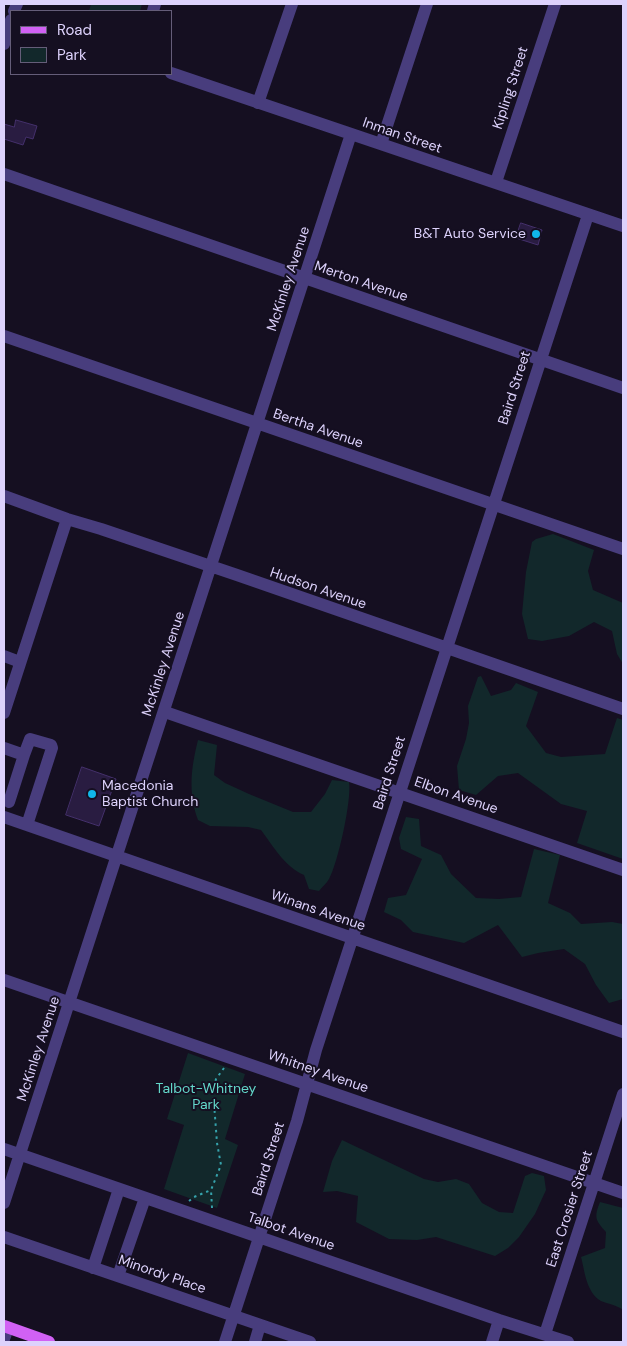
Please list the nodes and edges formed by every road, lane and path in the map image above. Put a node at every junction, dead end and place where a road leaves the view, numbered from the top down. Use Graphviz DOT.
graph roads {
  1 [pos="292,4"];
  2 [pos="427,4"];
  3 [pos="555,4"];
  4 [pos="10,23"];
  5 [pos="4,44"];
  6 [pos="172,73"];
  7 [pos="258,103"];
  8 [pos="352,134"];
  9 [pos="381,144"];
  10 [pos="4,174"];
  11 [pos="496,182"];
  12 [pos="588,215"];
  13 [pos="622,221"];
  14 [pos="305,278"];
  15 [pos="4,336"];
  16 [pos="540,359"];
  17 [pos="623,388"];
  18 [pos="258,424"];
  19 [pos="4,496"];
  20 [pos="493,505"];
  21 [pos="67,519"];
  22 [pos="623,549"];
  23 [pos="212,567"];
  24 [pos="446,648"];
  25 [pos="4,656"];
  26 [pos="20,662"];
  27 [pos="623,709"];
  28 [pos="4,712"];
  29 [pos="164,712"];
  30 [pos="4,748"];
  31 [pos="24,755"];
  32 [pos="399,793"];
  33 [pos="9,802"];
  34 [pos="4,817"];
  35 [pos="27,825"];
  36 [pos="117,856"];
  37 [pos="623,870"];
  38 [pos="352,939"];
  39 [pos="4,980"];
  40 [pos="70,1003"];
  41 [pos="623,1032"];
  42 [pos="230,1057"];
  43 [pos="307,1084"];
  44 [pos="623,1094"];
  45 [pos="4,1149"];
  46 [pos="20,1155"];
  47 [pos="594,1182"];
  48 [pos="120,1189"];
  49 [pos="211,1190"];
  50 [pos="623,1192"];
  51 [pos="145,1198"];
  52 [pos="4,1203"];
  53 [pos="184,1212"];
  54 [pos="208,1220"];
  55 [pos="4,1237"];
  56 [pos="260,1238"];
  57 [pos="93,1268"];
  58 [pos="118,1276"];
  59 [pos="234,1316"];
  60 [pos="499,1320"];
  61 [pos="260,1325"];
  62 [pos="5,1331"];
  63 [pos="545,1334"];
  64 [pos="282,1338"];
  65 [pos="49,1342"];
  66 [pos="225,1342"];
  67 [pos="255,1342"];
  68 [pos="310,1342"];
  69 [pos="492,1342"];
  70 [pos="568,1342"];
  1 -- 7 [label="street"];
  2 -- 9 [label="street"];
  3 -- 11 [label="street, Kipling Street"];
  4 -- 5 [label="street"];
  6 -- 7 [label="street, Inman Street"];
  7 -- 8 [label="street, Inman Street"];
  8 -- 9 [label="street, Inman Street"];
  8 -- 14 [label="street, McKinley Avenue"];
  9 -- 11 [label="street, Inman Street"];
  10 -- 14 [label="street, Merton Avenue"];
  11 -- 12 [label="street, Inman Street"];
  12 -- 13 [label="street, Inman Street"];
  12 -- 16 [label="street, Baird Street"];
  14 -- 16 [label="street, Merton Avenue"];
  14 -- 18 [label="street, McKinley Avenue"];
  15 -- 18 [label="street, Bertha Avenue"];
  16 -- 17 [label="street, Merton Avenue"];
  16 -- 20 [label="street, Baird Street"];
  18 -- 20 [label="street, Bertha Avenue"];
  18 -- 23 [label="street, McKinley Avenue"];
  19 -- 21 [label="street, Hudson Avenue"];
  20 -- 22 [label="street, Bertha Avenue"];
  20 -- 24 [label="street, Baird Street"];
  21 -- 23 [label="street, Hudson Avenue"];
  21 -- 26 [label="street"];
  23 -- 24 [label="street, Hudson Avenue"];
  23 -- 29 [label="street, McKinley Avenue"];
  24 -- 27 [label="street, Hudson Avenue"];
  24 -- 32 [label="street, Baird Street"];
  25 -- 26 [label="street"];
  26 -- 28 [label="street"];
  29 -- 32 [label="street, Elbon Avenue"];
  29 -- 36 [label="street, McKinley Avenue"];
  30 -- 31 [label="street"];
  31 -- 33 [label="street"];
  31 -- 35 [label="street"];
  32 -- 37 [label="street, Elbon Avenue"];
  32 -- 38 [label="street, Baird Street"];
  34 -- 35 [label="street, Winans Avenue"];
  35 -- 36 [label="street, Winans Avenue"];
  36 -- 38 [label="street, Winans Avenue"];
  36 -- 40 [label="street, McKinley Avenue"];
  38 -- 41 [label="street, Winans Avenue"];
  38 -- 43 [label="street, Baird Street"];
  39 -- 40 [label="street, Whitney Avenue"];
  40 -- 42 [label="street, Whitney Avenue"];
  40 -- 46 [label="street, McKinley Avenue"];
  42 -- 43 [label="street, Whitney Avenue"];
  42 -- 49 [label="path"];
  43 -- 47 [label="street, Whitney Avenue"];
  43 -- 56 [label="street, Baird Street"];
  44 -- 47 [label="street, East Crosier Street"];
  45 -- 46 [label="street, Talbot Avenue"];
  46 -- 48 [label="street, Talbot Avenue"];
  46 -- 52 [label="street, McKinley Avenue"];
  47 -- 50 [label="street, Whitney Avenue"];
  47 -- 63 [label="street, East Crosier Street"];
  48 -- 51 [label="street, Talbot Avenue"];
  48 -- 57 [label="street"];
  49 -- 53 [label="path"];
  49 -- 54 [label="path"];
  51 -- 53 [label="street, Talbot Avenue"];
  51 -- 58 [label="street"];
  53 -- 54 [label="street, Talbot Avenue"];
  54 -- 56 [label="street, Talbot Avenue"];
  55 -- 57 [label="street, Minordy Place"];
  56 -- 59 [label="street, Baird Street"];
  56 -- 60 [label="street, Talbot Avenue"];
  57 -- 58 [label="street, Minordy Place"];
  58 -- 59 [label="street, Minordy Place"];
  59 -- 61 [label="street, Minordy Place"];
  59 -- 66 [label="street, Baird Street"];
  60 -- 63 [label="street, Talbot Avenue"];
  60 -- 69 [label="street"];
  61 -- 64 [label="street, Minordy Place"];
  61 -- 67 [label="street"];
  62 -- 65 [label="main road"];
  63 -- 70 [label="street, Talbot Avenue"];
  64 -- 68 [label="street, Minordy Place"];
}
